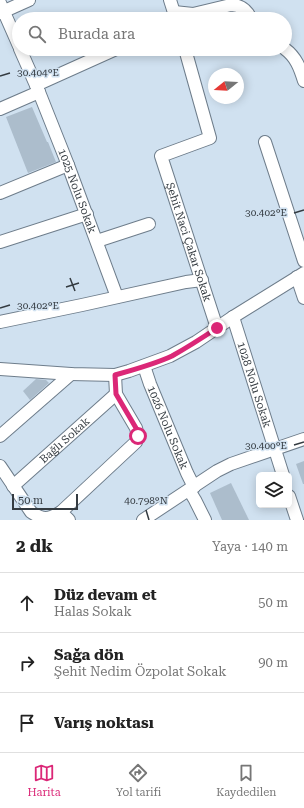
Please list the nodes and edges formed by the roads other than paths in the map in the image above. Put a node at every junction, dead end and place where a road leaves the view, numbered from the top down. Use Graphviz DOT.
graph roads {
  1 [pos="29,0"];
  2 [pos="1,9"];
  3 [pos="173,10"];
  4 [pos="183,12"];
  5 [pos="201,12"];
  6 [pos="247,12"];
  7 [pos="12,32"];
  8 [pos="23,56"];
  9 [pos="102,56"];
  10 [pos="187,56"];
  11 [pos="292,56"];
  12 [pos="304,80"];
  13 [pos="37,88"];
  14 [pos="0,109"];
  15 [pos="265,142"];
  16 [pos="68,165"];
  17 [pos="0,193"];
  18 [pos="87,214"];
  19 [pos="149,224"];
  20 [pos="97,241"];
  21 [pos="0,242"];
  22 [pos="304,261"];
  23 [pos="301,275"];
  24 [pos="202,280"];
  25 [pos="117,297"];
  26 [pos="304,298"];
  27 [pos="233,317"];
  28 [pos="0,322"];
  29 [pos="217,328"];
  30 [pos="144,366"];
  31 [pos="0,369"];
  32 [pos="71,374"];
  33 [pos="115,375"];
  34 [pos="116,394"];
  35 [pos="0,436"];
  36 [pos="304,439"];
  37 [pos="274,449"];
  38 [pos="0,466"];
  39 [pos="281,472"];
  40 [pos="13,486"];
  41 [pos="192,489"];
  42 [pos="292,505"];
  43 [pos="65,516"];
  44 [pos="144,520"];
  45 [pos="205,520"];
  46 [pos="297,520"];
  1 -- 2 [label="street"];
  2 -- 7 [label="street"];
  3 -- 4 [label="street"];
  5 -- 6 [label="street"];
  8 -- 13 [label="street, 1025 Nolu Sokak"];
  9 -- 13 [label="street"];
  10 -- 24 [label="street, Şehit Naci Çakar Sokak"];
  11 -- 12 [label="street"];
  13 -- 14 [label="street"];
  13 -- 16 [label="street, 1025 Nolu Sokak"];
  15 -- 22 [label="street"];
  16 -- 17 [label="street"];
  16 -- 18 [label="street, 1025 Nolu Sokak"];
  18 -- 20 [label="street, 1025 Nolu Sokak"];
  18 -- 21 [label="street"];
  19 -- 20 [label="street"];
  20 -- 25 [label="street, 1025 Nolu Sokak"];
  23 -- 26 [label="street"];
  23 -- 27 [label="street"];
  24 -- 25 [label="street"];
  24 -- 29 [label="street, Şehit Naci Çakar Sokak"];
  25 -- 28 [label="street"];
  27 -- 29 [label="street"];
  27 -- 37 [label="street, 1028 Nolu Sokak"];
  29 -- 30 [label="street"];
  30 -- 33 [label="street"];
  30 -- 41 [label="street, 1026 Nolu Sokak"];
  31 -- 32 [label="street"];
  32 -- 33 [label="street"];
  32 -- 35 [label="street"];
  33 -- 34 [label="street"];
  34 -- 40 [label="street, Bağlı Sokak"];
  34 -- 43 [label="street"];
  36 -- 37 [label="street"];
  37 -- 39 [label="street, 1028 Nolu Sokak"];
  37 -- 41 [label="street"];
  38 -- 40 [label="street"];
  40 -- 43 [label="street"];
  41 -- 44 [label="street"];
  41 -- 45 [label="street, 1026 Nolu Sokak"];
  42 -- 46 [label="street"];
}
